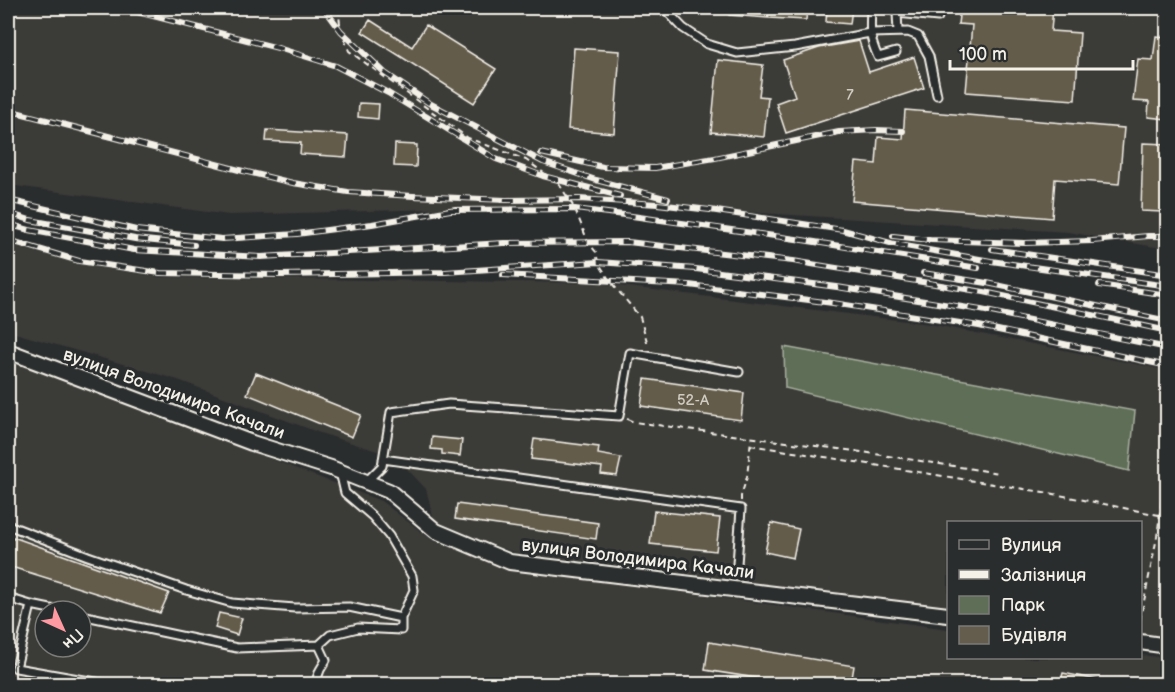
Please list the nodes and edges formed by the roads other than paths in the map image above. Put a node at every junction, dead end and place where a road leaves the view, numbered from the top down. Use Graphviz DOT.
graph roads {
  1 [pos="664,8"];
  2 [pos="871,8"];
  3 [pos="938,17"];
  4 [pos="898,32"];
  5 [pos="870,33"];
  6 [pos="896,52"];
  7 [pos="937,95"];
  8 [pos="8,351"];
  9 [pos="739,372"];
  10 [pos="383,459"];
  11 [pos="340,472"];
  12 [pos="366,482"];
  13 [pos="8,525"];
  14 [pos="737,564"];
  15 [pos="8,598"];
  16 [pos="31,605"];
  17 [pos="947,615"];
  18 [pos="93,618"];
  19 [pos="400,618"];
  20 [pos="1142,642"];
  21 [pos="319,645"];
  22 [pos="1167,646"];
  23 [pos="107,684"];
  24 [pos="315,684"];
  1 -- 5 [label="lane"];
  2 -- 5 [label="lane"];
  3 -- 4 [label="lane"];
  4 -- 5 [label="lane"];
  4 -- 7 [label="lane"];
  5 -- 6 [label="lane"];
  8 -- 11 [label="street, вулиця Володимира Качали"];
  9 -- 10 [label="lane"];
  10 -- 12 [label="lane"];
  10 -- 14 [label="lane"];
  11 -- 12 [label="street, вулиця Володимира Качали"];
  11 -- 19 [label="lane"];
  12 -- 17 [label="street, вулиця Володимира Качали"];
  13 -- 19 [label="lane"];
  15 -- 16 [label="lane"];
  16 -- 23 [label="lane"];
  18 -- 21 [label="lane"];
  19 -- 21 [label="lane"];
  20 -- 22 [label="street"];
  21 -- 24 [label="lane"];
}
